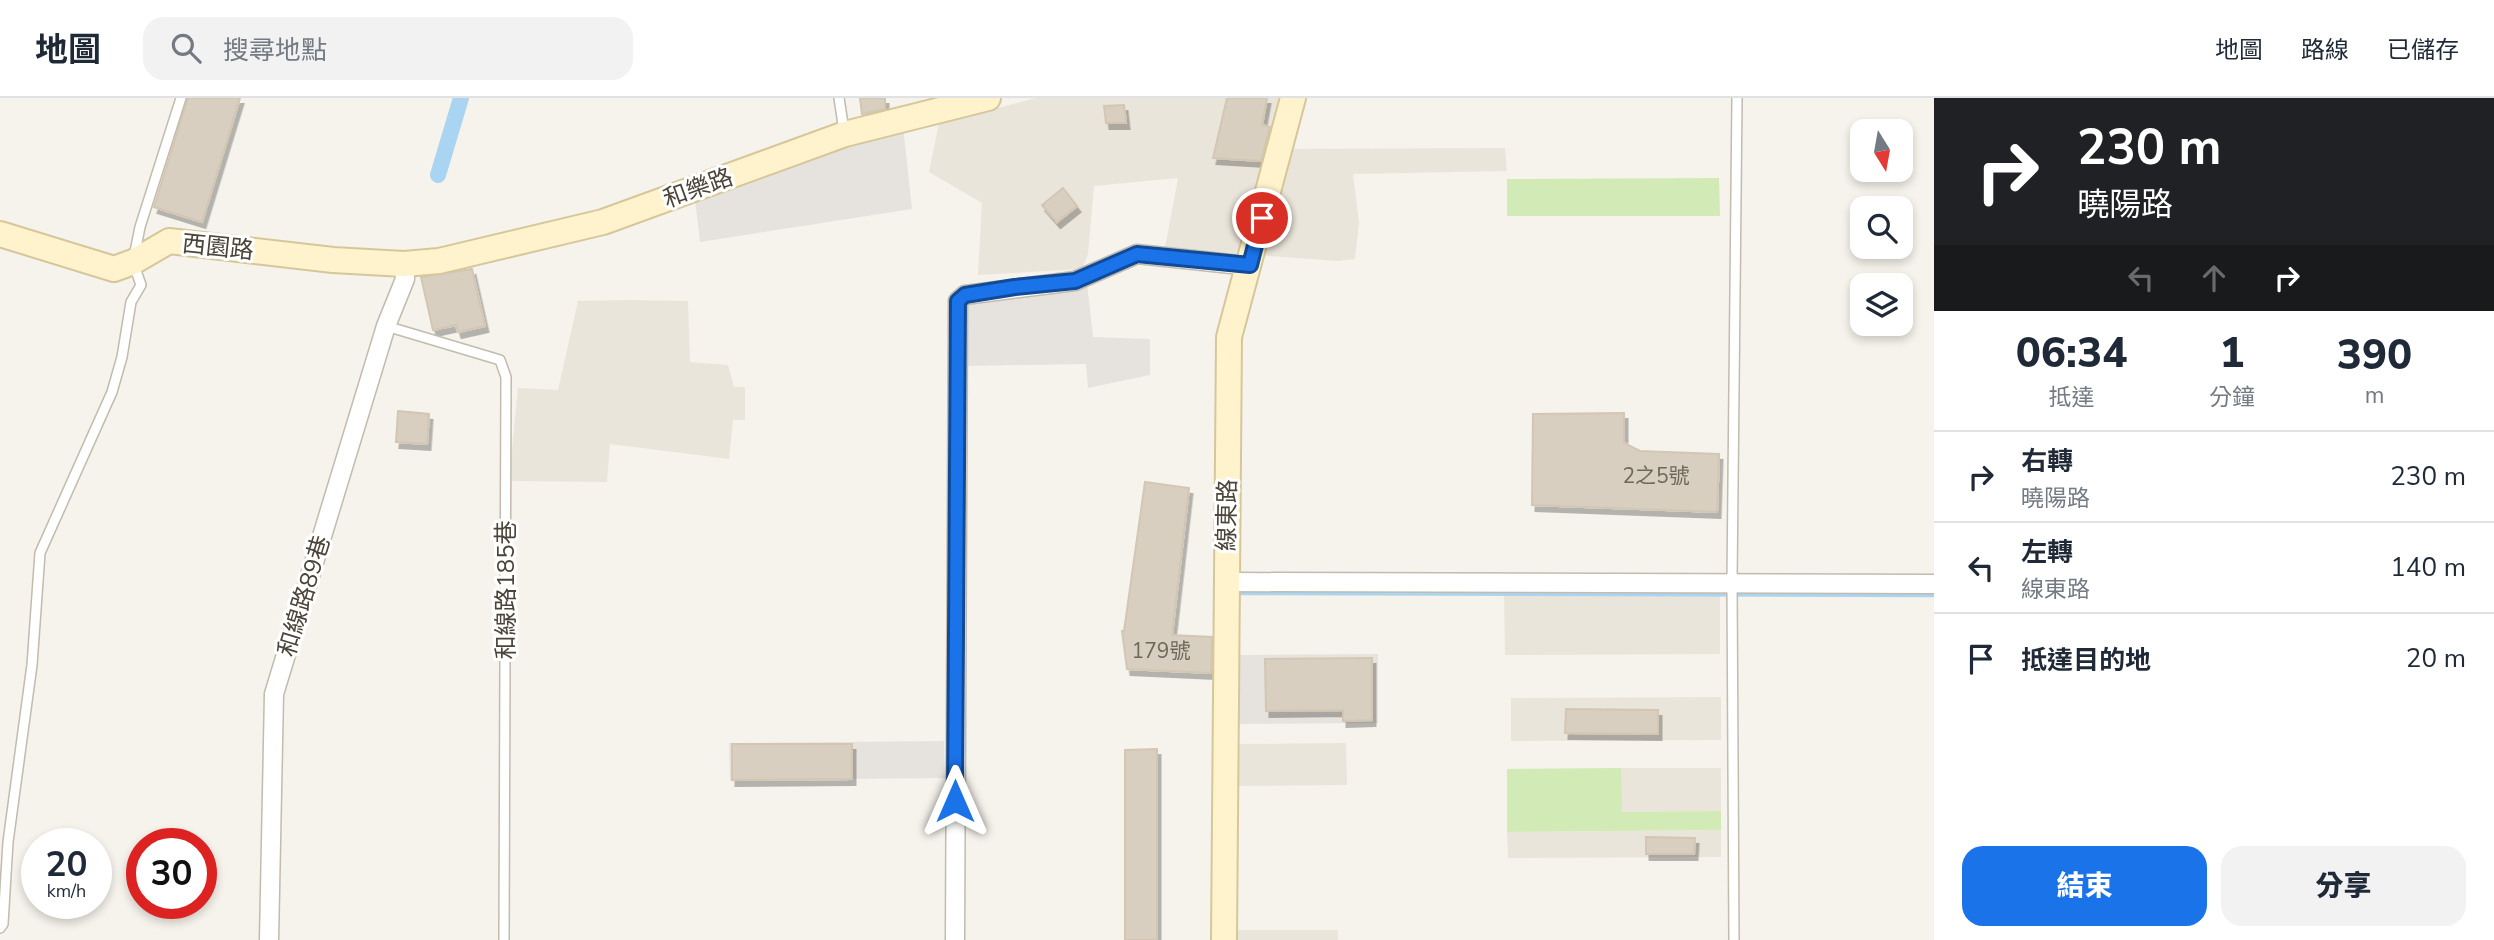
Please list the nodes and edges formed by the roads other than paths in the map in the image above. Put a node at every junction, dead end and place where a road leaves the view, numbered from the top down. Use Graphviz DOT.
graph roads {
  1 [pos="181,98"];
  2 [pos="839,98"];
  3 [pos="988,98"];
  4 [pos="1293,98"];
  5 [pos="1737,98"];
  6 [pos="845,134"];
  7 [pos="0,234"];
  8 [pos="133,262"];
  9 [pos="404,264"];
  10 [pos="1250,265"];
  11 [pos="386,326"];
  12 [pos="1226,582"];
  13 [pos="1732,582"];
  14 [pos="1934,583"];
  15 [pos="0,928"];
  16 [pos="269,940"];
  17 [pos="504,940"];
  18 [pos="955,940"];
  19 [pos="1224,940"];
  20 [pos="1734,940"];
  1 -- 8 [label="lane"];
  2 -- 6 [label="lane"];
  3 -- 6 [label="street, 和樂路"];
  4 -- 10 [label="street, 線東路"];
  5 -- 13 [label="lane"];
  6 -- 9 [label="street, 和樂路"];
  7 -- 8 [label="street, 西園路"];
  8 -- 9 [label="street, 西園路"];
  8 -- 15 [label="lane"];
  9 -- 11 [label="street, 和線路89巷"];
  10 -- 12 [label="street, 線東路"];
  10 -- 18 [label="street"];
  11 -- 16 [label="street, 和線路89巷"];
  11 -- 17 [label="lane, 和線路185巷"];
  12 -- 13 [label="street"];
  12 -- 19 [label="street, 線東路"];
  13 -- 14 [label="street"];
  13 -- 20 [label="lane"];
}
